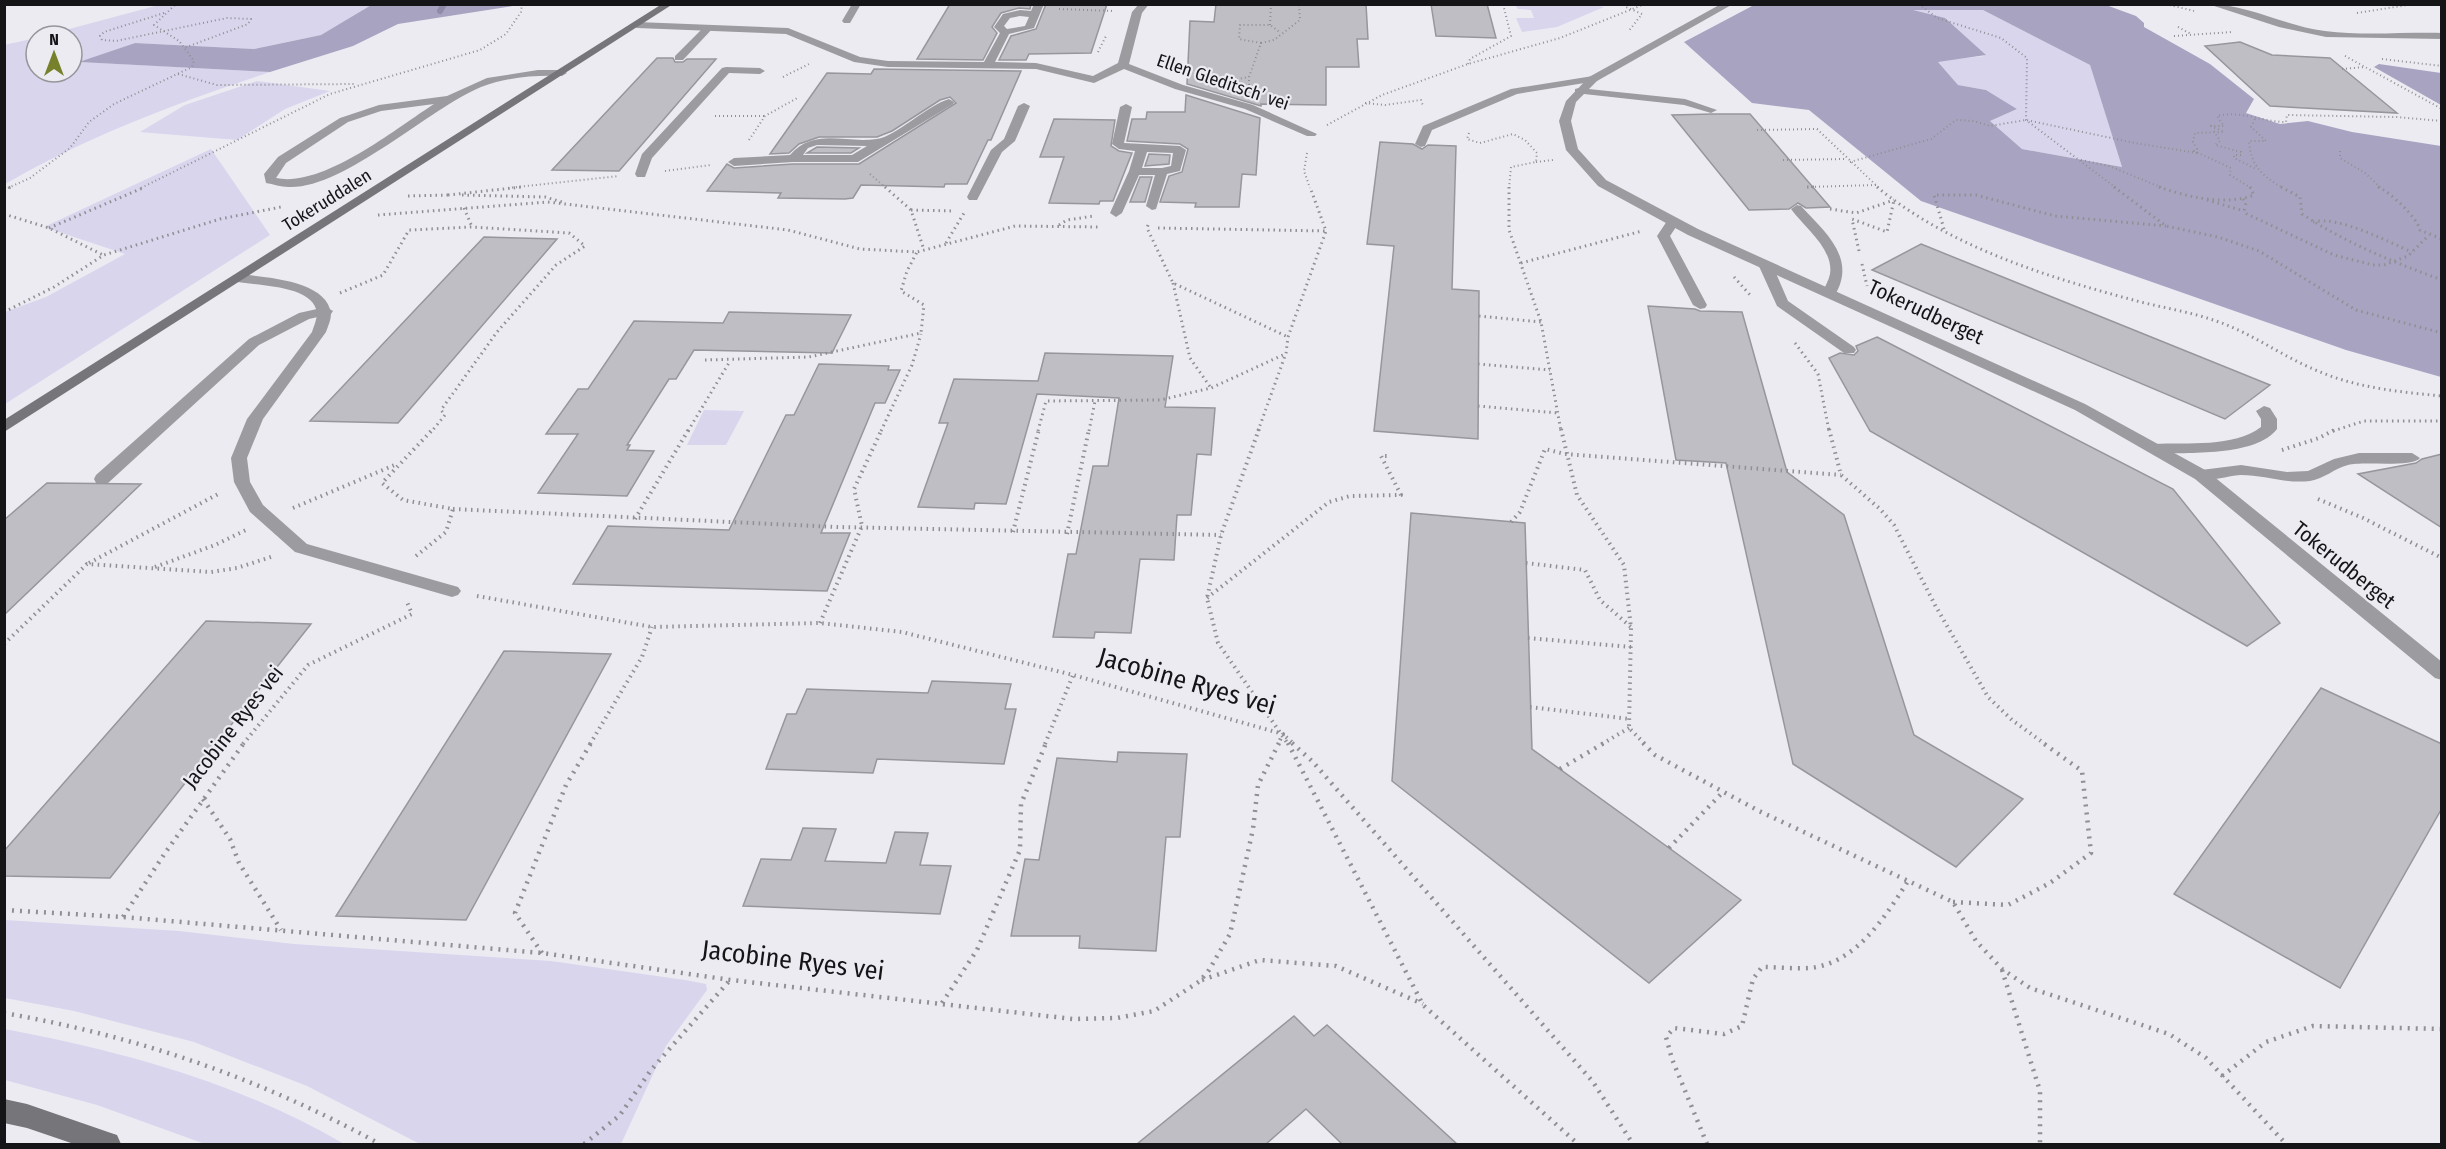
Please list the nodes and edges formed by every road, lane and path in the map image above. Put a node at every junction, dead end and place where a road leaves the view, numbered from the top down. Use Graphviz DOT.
graph roads {
  1 [pos="176,4"];
  2 [pos="522,4"];
  3 [pos="669,4"];
  4 [pos="857,4"];
  5 [pos="1270,4"];
  6 [pos="1299,4"];
  7 [pos="1503,4"];
  8 [pos="1628,4"];
  9 [pos="1645,4"];
  10 [pos="1729,4"];
  11 [pos="1919,4"];
  12 [pos="2212,4"];
  13 [pos="1142,7"];
  14 [pos="1037,9"];
  15 [pos="1630,10"];
  16 [pos="164,13"];
  17 [pos="847,21"];
  18 [pos="637,25"];
  19 [pos="1270,26"];
  20 [pos="709,27"];
  21 [pos="2178,27"];
  22 [pos="1005,32"];
  23 [pos="2236,32"];
  24 [pos="165,33"];
  25 [pos="1281,33"];
  26 [pos="2192,35"];
  27 [pos="2174,36"];
  28 [pos="2442,36"];
  29 [pos="1261,43"];
  30 [pos="184,48"];
  31 [pos="2341,54"];
  32 [pos="679,58"];
  33 [pos="2349,58"];
  34 [pos="2358,58"];
  35 [pos="2377,58"];
  36 [pos="817,60"];
  37 [pos="1468,64"];
  38 [pos="988,65"];
  39 [pos="1123,65"];
  40 [pos="2442,66"];
  41 [pos="2366,67"];
  42 [pos="2342,69"];
  43 [pos="760,71"];
  44 [pos="562,73"];
  45 [pos="178,74"];
  46 [pos="783,77"];
  47 [pos="1593,79"];
  48 [pos="362,84"];
  49 [pos="1579,91"];
  50 [pos="705,92"];
  51 [pos="800,97"];
  52 [pos="448,99"];
  53 [pos="949,102"];
  54 [pos="1365,104"];
  55 [pos="1024,106"];
  56 [pos="1126,106"];
  57 [pos="1250,107"];
  58 [pos="2442,109"];
  59 [pos="1711,110"];
  60 [pos="765,116"];
  61 [pos="1455,118"];
  62 [pos="2255,119"];
  63 [pos="2026,120"];
  64 [pos="2442,121"];
  65 [pos="1756,130"];
  66 [pos="2214,131"];
  67 [pos="1311,134"];
  68 [pos="884,143"];
  69 [pos="1421,144"];
  70 [pos="1142,148"];
  71 [pos="2340,151"];
  72 [pos="2198,153"];
  73 [pos="793,158"];
  74 [pos="854,159"];
  75 [pos="1784,160"];
  76 [pos="1849,160"];
  77 [pos="2077,160"];
  78 [pos="734,162"];
  79 [pos="2257,169"];
  80 [pos="1135,171"];
  81 [pos="1162,172"];
  82 [pos="641,174"];
  83 [pos="1876,185"];
  84 [pos="1807,187"];
  85 [pos="4,190"];
  86 [pos="448,195"];
  87 [pos="398,196"];
  88 [pos="973,197"];
  89 [pos="2204,198"];
  90 [pos="2243,199"];
  91 [pos="1894,200"];
  92 [pos="565,204"];
  93 [pos="286,206"];
  94 [pos="1152,206"];
  95 [pos="464,208"];
  96 [pos="1797,209"];
  97 [pos="1835,209"];
  98 [pos="911,210"];
  99 [pos="1844,211"];
  100 [pos="2244,211"];
  101 [pos="1116,213"];
  102 [pos="4,214"];
  103 [pos="377,215"];
  104 [pos="1852,219"];
  105 [pos="1674,221"];
  106 [pos="2313,222"];
  107 [pos="1058,226"];
  108 [pos="2166,226"];
  109 [pos="472,227"];
  110 [pos="1102,227"];
  111 [pos="49,228"];
  112 [pos="1147,228"];
  113 [pos="1944,229"];
  114 [pos="1326,231"];
  115 [pos="2429,235"];
  116 [pos="2442,239"];
  117 [pos="946,244"];
  118 [pos="924,250"];
  119 [pos="917,252"];
  120 [pos="2412,252"];
  121 [pos="104,255"];
  122 [pos="2389,261"];
  123 [pos="1521,263"];
  124 [pos="1765,264"];
  125 [pos="1730,273"];
  126 [pos="238,278"];
  127 [pos="2442,280"];
  128 [pos="1173,284"];
  129 [pos="1830,292"];
  130 [pos="1868,292"];
  131 [pos="1753,298"];
  132 [pos="323,305"];
  133 [pos="1700,305"];
  134 [pos="4,312"];
  135 [pos="1479,316"];
  136 [pos="1541,322"];
  137 [pos="921,333"];
  138 [pos="2442,333"];
  139 [pos="1288,337"];
  140 [pos="1790,338"];
  141 [pos="1849,350"];
  142 [pos="1286,353"];
  143 [pos="705,360"];
  144 [pos="730,361"];
  145 [pos="1478,364"];
  146 [pos="1550,370"];
  147 [pos="1211,388"];
  148 [pos="2442,396"];
  149 [pos="1095,401"];
  150 [pos="1478,406"];
  151 [pos="2264,411"];
  152 [pos="1558,413"];
  153 [pos="2442,421"];
  154 [pos="4,427"];
  155 [pos="2154,449"];
  156 [pos="1565,454"];
  157 [pos="1387,456"];
  158 [pos="2412,458"];
  159 [pos="398,464"];
  160 [pos="2241,470"];
  161 [pos="1841,475"];
  162 [pos="2201,475"];
  163 [pos="102,479"];
  164 [pos="242,482"];
  165 [pos="322,494"];
  166 [pos="2314,497"];
  167 [pos="453,509"];
  168 [pos="635,519"];
  169 [pos="1511,522"];
  170 [pos="862,526"];
  171 [pos="1013,532"];
  172 [pos="1067,534"];
  173 [pos="1221,535"];
  174 [pos="215,545"];
  175 [pos="301,548"];
  176 [pos="2442,558"];
  177 [pos="1526,563"];
  178 [pos="87,564"];
  179 [pos="153,568"];
  180 [pos="394,574"];
  181 [pos="452,591"];
  182 [pos="1207,598"];
  183 [pos="820,624"];
  184 [pos="652,627"];
  185 [pos="1631,628"];
  186 [pos="1528,638"];
  187 [pos="4,644"];
  188 [pos="1631,647"];
  189 [pos="2442,673"];
  190 [pos="1073,675"];
  191 [pos="1530,707"];
  192 [pos="1630,718"];
  193 [pos="1629,728"];
  194 [pos="1283,734"];
  195 [pos="1560,769"];
  196 [pos="1723,792"];
  197 [pos="203,799"];
  198 [pos="1669,848"];
  199 [pos="1908,881"];
  200 [pos="1953,902"];
  201 [pos="4,910"];
  202 [pos="123,917"];
  203 [pos="281,931"];
  204 [pos="542,953"];
  205 [pos="2002,969"];
  206 [pos="731,980"];
  207 [pos="1200,981"];
  208 [pos="942,1003"];
  209 [pos="1423,1005"];
  210 [pos="4,1013"];
  211 [pos="2442,1029"];
  212 [pos="2222,1076"];
  213 [pos="4,1112"];
  214 [pos="108,1144"];
  215 [pos="380,1144"];
  216 [pos="584,1144"];
  217 [pos="1578,1144"];
  218 [pos="1633,1144"];
  219 [pos="1707,1144"];
  220 [pos="2040,1144"];
  221 [pos="2286,1144"];
  1 -- 16 [label="path"];
  2 -- 48 [label="path"];
  3 -- 18 [label="street, Tokeruddalen"];
  4 -- 17 [label="street"];
  5 -- 19 [label="path"];
  6 -- 25 [label="path"];
  7 -- 37 [label="path"];
  8 -- 15 [label="path"];
  9 -- 15 [label="path"];
  10 -- 47 [label="street, Tokerudberget"];
  11 -- 63 [label="path"];
  12 -- 28 [label="street"];
  13 -- 14 [label="path"];
  13 -- 39 [label="street"];
  14 -- 22 [label="street"];
  14 -- 22 [label="street"];
  15 -- 37 [label="path"];
  16 -- 24 [label="path"];
  16 -- 24 [label="path"];
  18 -- 20 [label="street"];
  18 -- 44 [label="street, Tokeruddalen"];
  19 -- 25 [label="path"];
  19 -- 29 [label="path"];
  20 -- 32 [label="street"];
  20 -- 38 [label="street"];
  21 -- 26 [label="path"];
  22 -- 38 [label="street"];
  23 -- 26 [label="path"];
  24 -- 30 [label="path"];
  24 -- 30 [label="path"];
  25 -- 29 [label="path"];
  26 -- 27 [label="path"];
  29 -- 57 [label="path"];
  30 -- 45 [label="path"];
  31 -- 33 [label="path"];
  33 -- 34 [label="path"];
  33 -- 41 [label="path"];
  35 -- 40 [label="path"];
  36 -- 46 [label="path"];
  37 -- 54 [label="path"];
  38 -- 39 [label="street"];
  39 -- 57 [label="street, Ellen Gleditsch’ vei"];
  41 -- 42 [label="path"];
  41 -- 58 [label="path"];
  43 -- 50 [label="street"];
  44 -- 52 [label="street"];
  44 -- 126 [label="street, Tokeruddalen"];
  45 -- 48 [label="path"];
  45 -- 85 [label="path"];
  47 -- 49 [label="street, Tokerudberget"];
  47 -- 61 [label="street"];
  48 -- 111 [label="path"];
  49 -- 59 [label="street"];
  49 -- 105 [label="street, Tokerudberget"];
  50 -- 60 [label="path"];
  50 -- 82 [label="street"];
  51 -- 60 [label="path"];
  52 -- 52 [label="street"];
  53 -- 68 [label="street"];
  54 -- 61 [label="path"];
  54 -- 67 [label="path"];
  55 -- 88 [label="street"];
  56 -- 70 [label="street"];
  57 -- 67 [label="street, Ellen Gleditsch’ vei"];
  60 -- 78 [label="path"];
  61 -- 69 [label="street"];
  61 -- 123 [label="path"];
  62 -- 64 [label="path"];
  62 -- 66 [label="path"];
  62 -- 79 [label="path"];
  63 -- 72 [label="path"];
  63 -- 76 [label="path"];
  63 -- 77 [label="path"];
  65 -- 76 [label="path"];
  66 -- 72 [label="path"];
  66 -- 79 [label="path"];
  67 -- 114 [label="path"];
  68 -- 73 [label="street"];
  68 -- 74 [label="street"];
  70 -- 80 [label="street"];
  70 -- 81 [label="street"];
  71 -- 115 [label="path"];
  72 -- 90 [label="path"];
  73 -- 74 [label="street"];
  73 -- 78 [label="street"];
  74 -- 98 [label="path"];
  75 -- 76 [label="path"];
  76 -- 83 [label="path"];
  77 -- 89 [label="path"];
  77 -- 108 [label="path"];
  78 -- 82 [label="path"];
  79 -- 106 [label="path"];
  80 -- 81 [label="street"];
  80 -- 101 [label="street"];
  81 -- 94 [label="street"];
  82 -- 86 [label="path"];
  83 -- 84 [label="path"];
  83 -- 91 [label="path"];
  86 -- 87 [label="path"];
  86 -- 92 [label="path"];
  89 -- 90 [label="path"];
  89 -- 100 [label="path"];
  90 -- 100 [label="path"];
  91 -- 99 [label="path"];
  91 -- 104 [label="path"];
  91 -- 113 [label="path"];
  92 -- 95 [label="path"];
  92 -- 119 [label="path"];
  93 -- 121 [label="path"];
  94 -- 112 [label="path"];
  95 -- 103 [label="path"];
  95 -- 109 [label="path"];
  96 -- 129 [label="street"];
  97 -- 99 [label="path"];
  98 -- 117 [label="path"];
  98 -- 118 [label="path"];
  99 -- 104 [label="path"];
  100 -- 122 [label="path"];
  101 -- 107 [label="path"];
  102 -- 111 [label="path"];
  104 -- 130 [label="path"];
  105 -- 123 [label="path"];
  105 -- 124 [label="street, Tokerudberget"];
  105 -- 133 [label="street"];
  106 -- 120 [label="path"];
  106 -- 122 [label="path"];
  107 -- 110 [label="path"];
  107 -- 117 [label="path"];
  108 -- 113 [label="path"];
  108 -- 138 [label="path"];
  109 -- 132 [label="path"];
  109 -- 159 [label="path"];
  111 -- 121 [label="path"];
  112 -- 114 [label="path"];
  112 -- 128 [label="path"];
  113 -- 148 [label="path"];
  114 -- 139 [label="path"];
  115 -- 116 [label="path"];
  115 -- 120 [label="path"];
  117 -- 118 [label="path"];
  118 -- 119 [label="path"];
  119 -- 137 [label="path"];
  120 -- 122 [label="path"];
  121 -- 134 [label="path"];
  122 -- 127 [label="path"];
  123 -- 136 [label="path"];
  124 -- 129 [label="street, Tokerudberget"];
  124 -- 141 [label="street"];
  125 -- 131 [label="path"];
  126 -- 132 [label="street"];
  126 -- 154 [label="street, Tokeruddalen"];
  128 -- 139 [label="path"];
  128 -- 147 [label="path"];
  129 -- 155 [label="street, Tokerudberget"];
  132 -- 163 [label="street"];
  132 -- 164 [label="street"];
  135 -- 136 [label="path"];
  136 -- 146 [label="path"];
  137 -- 144 [label="path"];
  137 -- 170 [label="path"];
  139 -- 142 [label="path"];
  140 -- 161 [label="path"];
  142 -- 147 [label="path"];
  142 -- 173 [label="path"];
  143 -- 144 [label="path"];
  144 -- 168 [label="path"];
  145 -- 146 [label="path"];
  146 -- 152 [label="path"];
  147 -- 149 [label="path"];
  149 -- 171 [label="path"];
  149 -- 172 [label="path"];
  150 -- 152 [label="path"];
  151 -- 155 [label="street"];
  152 -- 156 [label="path"];
  153 -- 160 [label="path"];
  155 -- 162 [label="street, Tokerudberget"];
  156 -- 161 [label="path"];
  156 -- 169 [label="path"];
  156 -- 185 [label="path"];
  157 -- 182 [label="path"];
  158 -- 160 [label="street"];
  159 -- 165 [label="path"];
  159 -- 167 [label="path"];
  160 -- 162 [label="street"];
  161 -- 200 [label="path"];
  162 -- 189 [label="street, Tokerudberget"];
  164 -- 175 [label="street"];
  164 -- 178 [label="path"];
  166 -- 176 [label="path"];
  167 -- 168 [label="path"];
  167 -- 180 [label="path"];
  168 -- 170 [label="path"];
  170 -- 171 [label="path"];
  170 -- 183 [label="path"];
  171 -- 172 [label="path"];
  172 -- 173 [label="path"];
  173 -- 182 [label="path"];
  174 -- 179 [label="path"];
  175 -- 179 [label="path"];
  175 -- 180 [label="street"];
  177 -- 185 [label="path"];
  178 -- 179 [label="path"];
  178 -- 187 [label="path"];
  180 -- 181 [label="street"];
  180 -- 197 [label="path, Jacobine Ryes vei"];
  181 -- 184 [label="path, Jacobine Ryes vei"];
  182 -- 194 [label="path"];
  183 -- 184 [label="path, Jacobine Ryes vei"];
  183 -- 190 [label="path, Jacobine Ryes vei"];
  184 -- 204 [label="path"];
  185 -- 188 [label="path"];
  186 -- 188 [label="path"];
  188 -- 192 [label="path"];
  190 -- 194 [label="path, Jacobine Ryes vei"];
  190 -- 208 [label="path"];
  191 -- 192 [label="path"];
  192 -- 193 [label="path"];
  193 -- 195 [label="path"];
  193 -- 196 [label="path"];
  194 -- 207 [label="path, Jacobine Ryes vei"];
  194 -- 209 [label="path"];
  194 -- 218 [label="path"];
  196 -- 198 [label="path"];
  196 -- 199 [label="path"];
  197 -- 202 [label="path, Jacobine Ryes vei"];
  197 -- 203 [label="path"];
  199 -- 200 [label="path"];
  199 -- 219 [label="path"];
  200 -- 205 [label="path"];
  201 -- 202 [label="path, Jacobine Ryes vei"];
  202 -- 203 [label="path, Jacobine Ryes vei"];
  203 -- 204 [label="path, Jacobine Ryes vei"];
  204 -- 206 [label="path, Jacobine Ryes vei"];
  205 -- 212 [label="path"];
  205 -- 220 [label="path"];
  206 -- 208 [label="path, Jacobine Ryes vei"];
  206 -- 216 [label="path"];
  207 -- 208 [label="path, Jacobine Ryes vei"];
  207 -- 209 [label="path"];
  209 -- 217 [label="path"];
  210 -- 215 [label="path"];
  211 -- 212 [label="path"];
  212 -- 221 [label="path"];
  213 -- 214 [label="street"];
}
